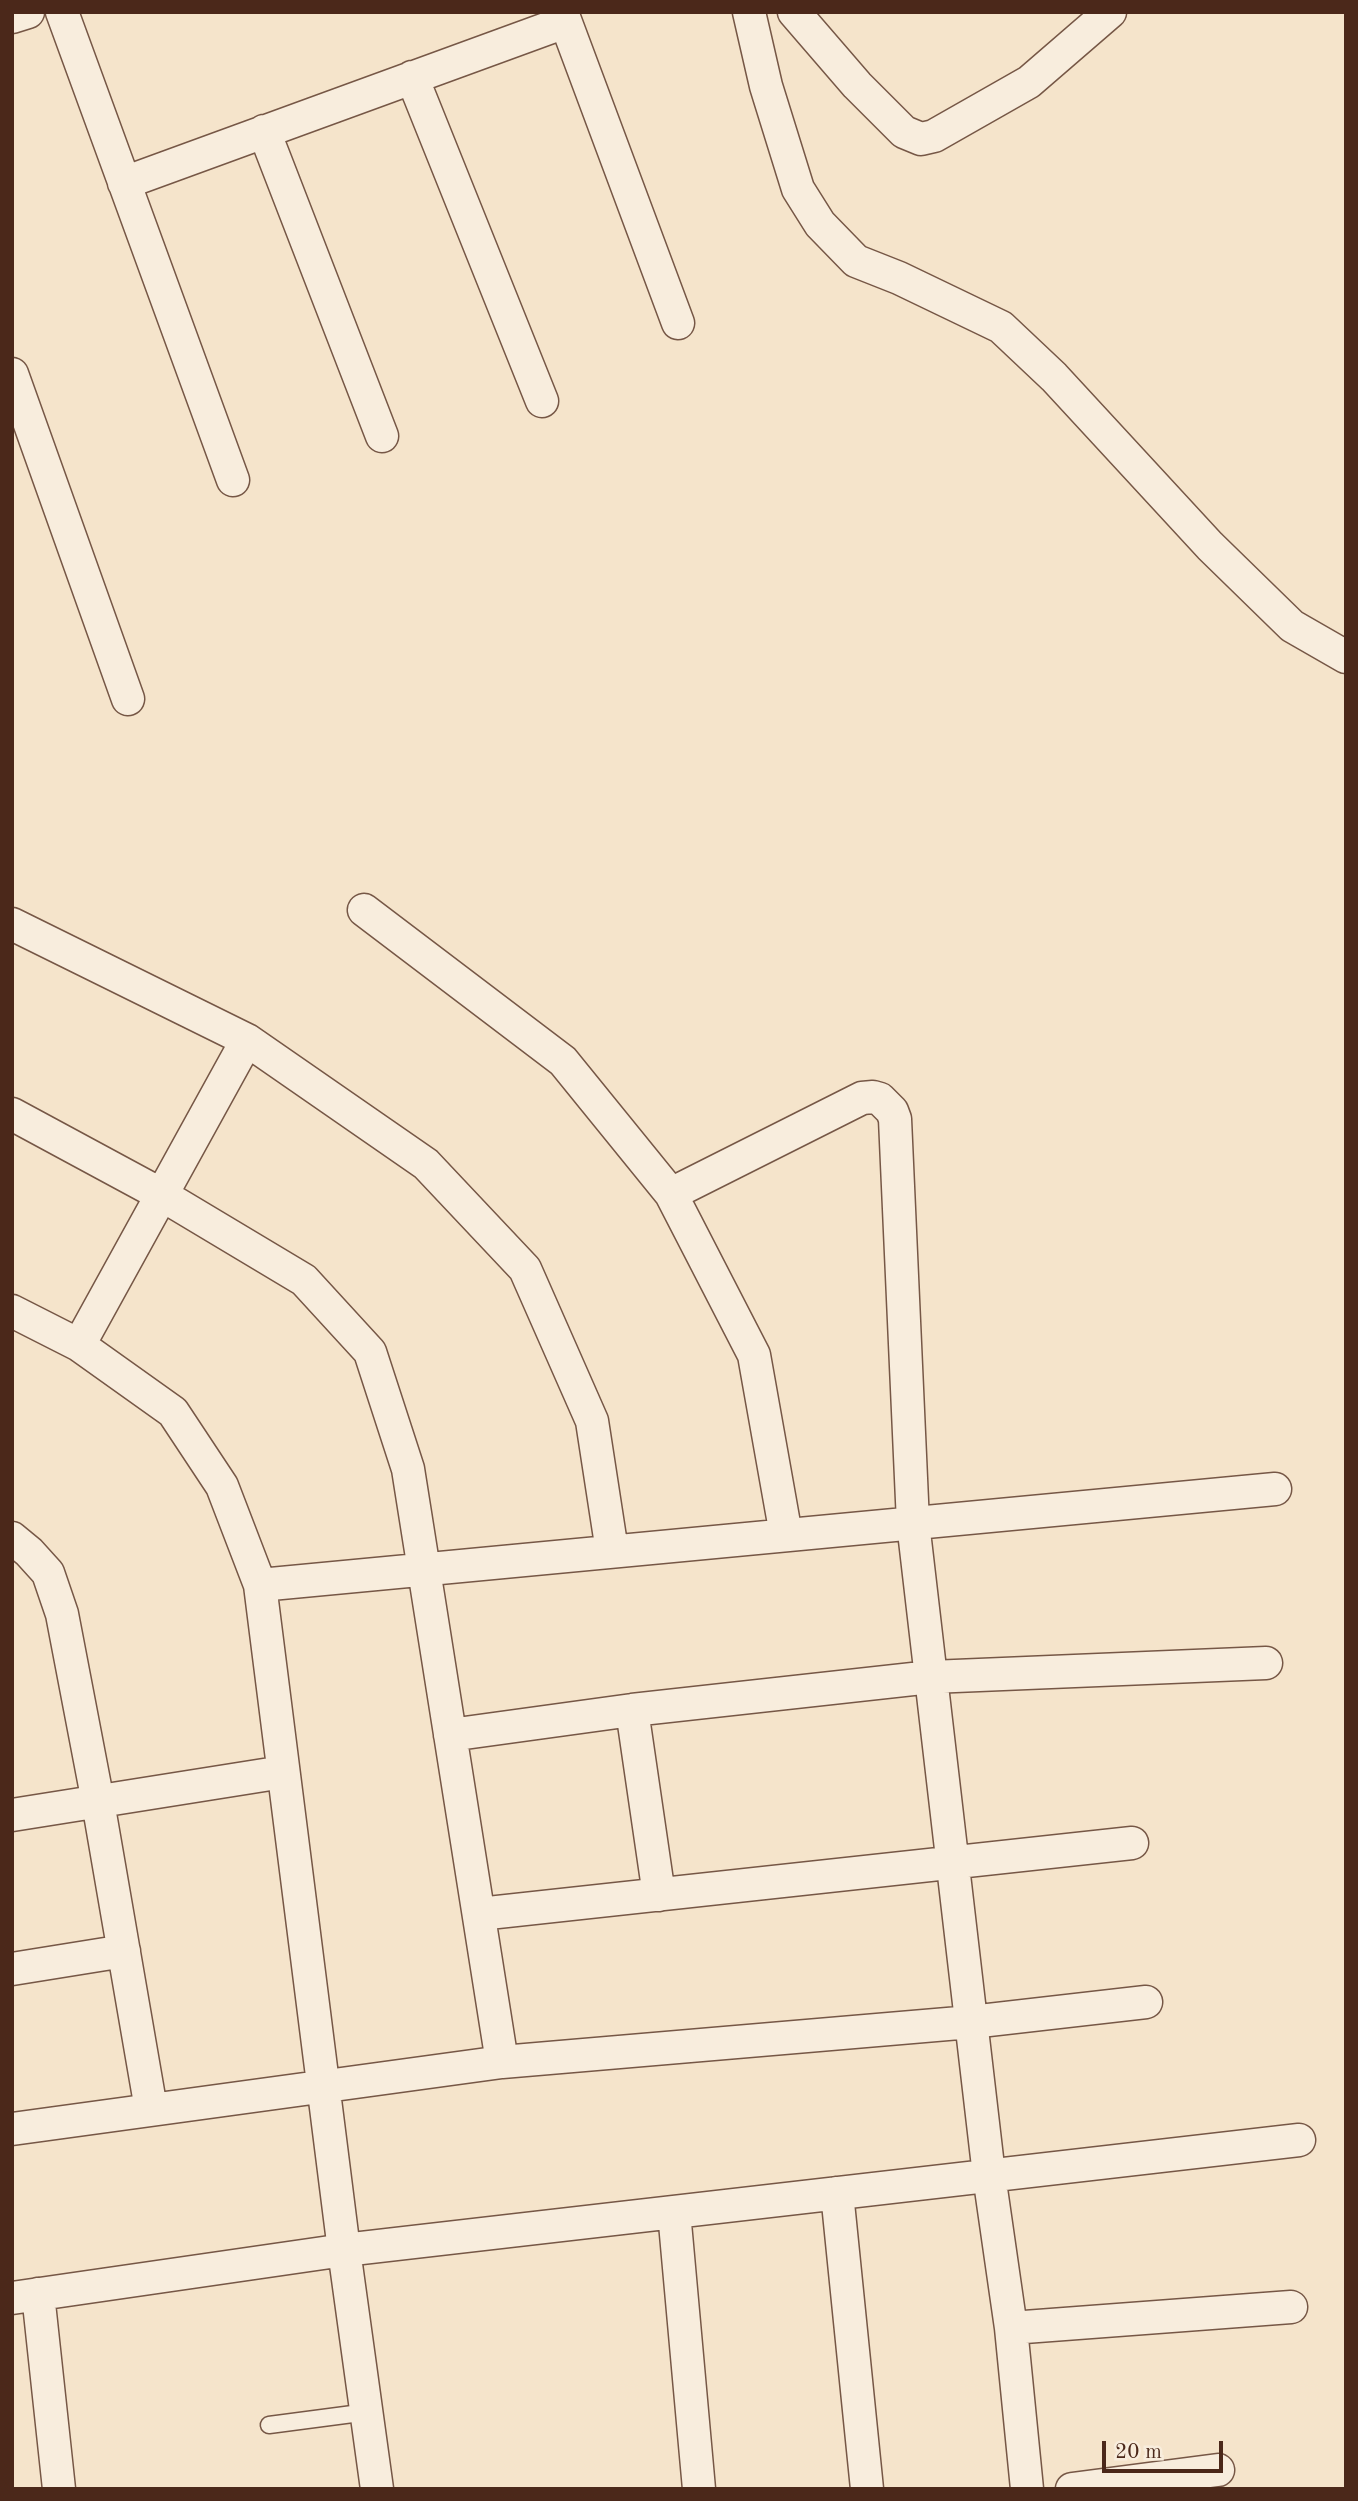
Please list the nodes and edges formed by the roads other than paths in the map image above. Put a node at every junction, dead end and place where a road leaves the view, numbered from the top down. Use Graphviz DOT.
graph roads {
  1 [pos="27,12"];
  2 [pos="62,12"];
  3 [pos="749,12"];
  4 [pos="794,12"];
  5 [pos="1110,12"];
  6 [pos="12,17"];
  7 [pos="564,17"];
  8 [pos="412,77"];
  9 [pos="264,131"];
  10 [pos="124,183"];
  11 [pos="678,323"];
  12 [pos="12,374"];
  13 [pos="542,401"];
  14 [pos="382,436"];
  15 [pos="233,480"];
  16 [pos="1346,657"];
  17 [pos="128,699"];
  18 [pos="364,910"];
  19 [pos="12,923"];
  20 [pos="247,1040"];
  21 [pos="12,1114"];
  22 [pos="671,1194"];
  23 [pos="162,1195"];
  24 [pos="12,1311"];
  25 [pos="79,1345"];
  26 [pos="1275,1489"];
  27 [pos="913,1523"];
  28 [pos="786,1535"];
  29 [pos="12,1538"];
  30 [pos="612,1551"];
  31 [pos="424,1570"];
  32 [pos="260,1585"];
  33 [pos="1266,1663"];
  34 [pos="931,1678"];
  35 [pos="632,1710"];
  36 [pos="450,1735"];
  37 [pos="283,1772"];
  38 [pos="98,1802"];
  39 [pos="12,1815"];
  40 [pos="1132,1843"];
  41 [pos="952,1862"];
  42 [pos="659,1895"];
  43 [pos="479,1914"];
  44 [pos="124,1951"];
  45 [pos="12,1969"];
  46 [pos="1146,2002"];
  47 [pos="971,2022"];
  48 [pos="502,2063"];
  49 [pos="324,2086"];
  50 [pos="151,2109"];
  51 [pos="12,2129"];
  52 [pos="1299,2140"];
  53 [pos="989,2175"];
  54 [pos="837,2193"];
  55 [pos="674,2212"];
  56 [pos="344,2250"];
  57 [pos="25,2296"];
  58 [pos="1291,2307"];
  59 [pos="1011,2328"];
  60 [pos="368,2412"];
  61 [pos="270,2425"];
  62 [pos="1218,2470"];
  63 [pos="59,2489"];
  64 [pos="377,2489"];
  65 [pos="699,2489"];
  66 [pos="867,2489"];
  67 [pos="1027,2489"];
  68 [pos="1072,2489"];
  1 -- 6 [label="street"];
  2 -- 10 [label="street"];
  3 -- 16 [label="street"];
  4 -- 5 [label="street"];
  7 -- 8 [label="street"];
  7 -- 11 [label="street"];
  8 -- 9 [label="street"];
  8 -- 13 [label="street"];
  9 -- 10 [label="street"];
  9 -- 14 [label="street"];
  10 -- 15 [label="street"];
  12 -- 17 [label="street"];
  18 -- 22 [label="street"];
  19 -- 20 [label="street"];
  20 -- 23 [label="street"];
  20 -- 30 [label="street"];
  21 -- 23 [label="street"];
  22 -- 27 [label="street"];
  22 -- 28 [label="street"];
  23 -- 25 [label="street"];
  23 -- 31 [label="street"];
  24 -- 25 [label="street"];
  25 -- 32 [label="street"];
  26 -- 27 [label="street"];
  27 -- 28 [label="street"];
  27 -- 34 [label="street"];
  28 -- 30 [label="street"];
  29 -- 38 [label="street"];
  30 -- 31 [label="street"];
  31 -- 32 [label="street"];
  31 -- 36 [label="street"];
  32 -- 37 [label="street"];
  33 -- 34 [label="street"];
  34 -- 35 [label="street"];
  34 -- 41 [label="street"];
  35 -- 36 [label="street"];
  35 -- 42 [label="street"];
  36 -- 43 [label="street"];
  37 -- 38 [label="street"];
  37 -- 49 [label="street"];
  38 -- 39 [label="street"];
  38 -- 44 [label="street"];
  40 -- 41 [label="street"];
  41 -- 42 [label="street"];
  41 -- 47 [label="street"];
  42 -- 43 [label="street"];
  43 -- 48 [label="street"];
  44 -- 45 [label="street"];
  44 -- 50 [label="street"];
  46 -- 47 [label="street"];
  47 -- 48 [label="street"];
  47 -- 53 [label="street"];
  48 -- 49 [label="street"];
  49 -- 50 [label="street"];
  49 -- 56 [label="street"];
  50 -- 51 [label="street"];
  52 -- 53 [label="street"];
  53 -- 54 [label="street"];
  53 -- 59 [label="street"];
  54 -- 55 [label="street"];
  54 -- 66 [label="street"];
  55 -- 56 [label="street"];
  55 -- 65 [label="street"];
  56 -- 57 [label="street"];
  56 -- 60 [label="street"];
  57 -- 63 [label="street"];
  58 -- 59 [label="street"];
  59 -- 67 [label="street"];
  60 -- 61 [label="lane"];
  60 -- 64 [label="street"];
  62 -- 68 [label="street"];
}
